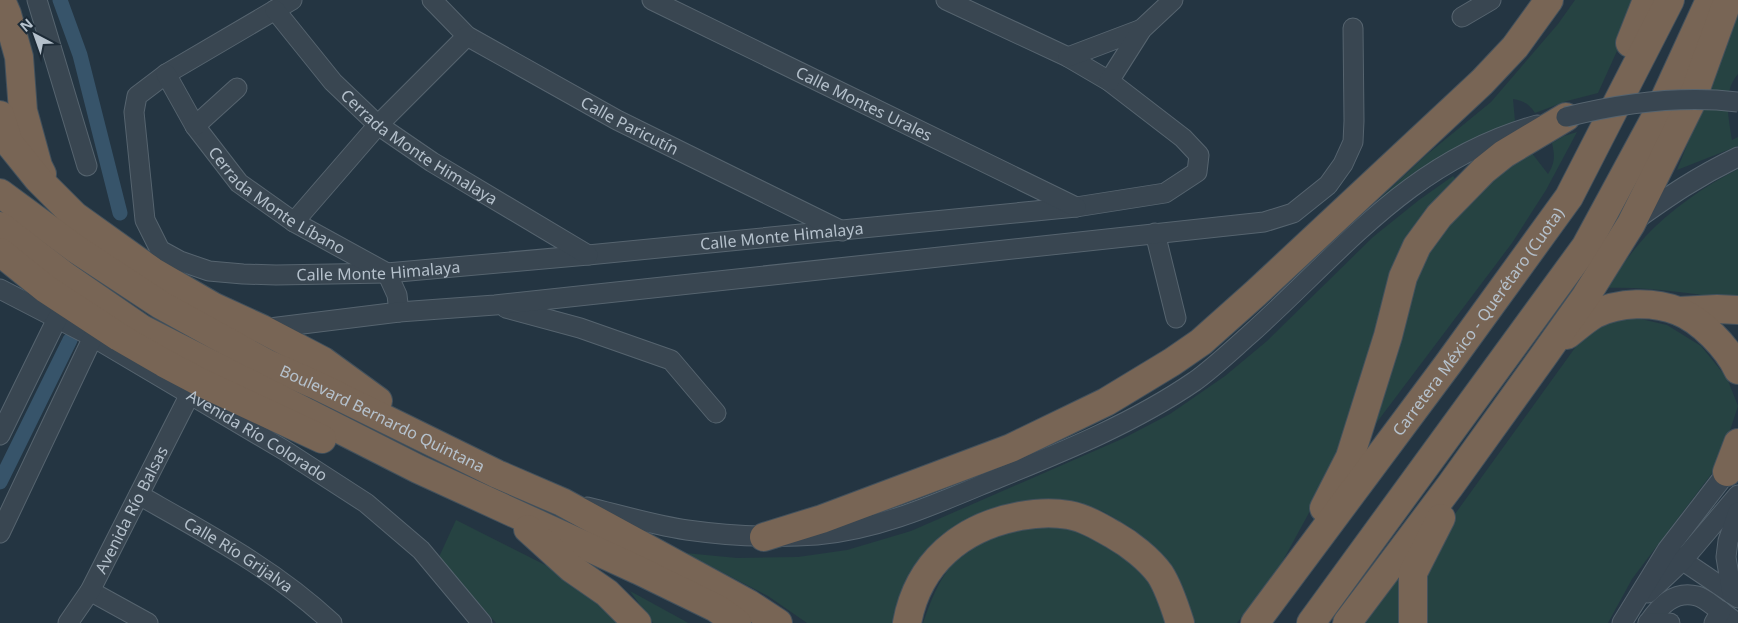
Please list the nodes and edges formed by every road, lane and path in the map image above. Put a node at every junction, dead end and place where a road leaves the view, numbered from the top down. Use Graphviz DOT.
graph roads {
  1 [pos="1,0"];
  2 [pos="37,0"];
  3 [pos="292,0"];
  4 [pos="432,0"];
  5 [pos="652,0"];
  6 [pos="946,0"];
  7 [pos="1172,0"];
  8 [pos="1491,0"];
  9 [pos="1549,0"];
  10 [pos="1647,0"];
  11 [pos="1670,0"];
  12 [pos="1710,0"];
  13 [pos="1728,0"];
  14 [pos="275,10"];
  15 [pos="1462,17"];
  16 [pos="1353,28"];
  17 [pos="1142,29"];
  18 [pos="467,36"];
  19 [pos="1068,57"];
  20 [pos="166,74"];
  21 [pos="1109,81"];
  22 [pos="237,88"];
  23 [pos="1738,102"];
  24 [pos="0,115"];
  25 [pos="1566,116"];
  26 [pos="378,125"];
  27 [pos="195,126"];
  28 [pos="1527,134"];
  29 [pos="1738,158"];
  30 [pos="87,166"];
  31 [pos="50,192"];
  32 [pos="0,193"];
  33 [pos="1076,207"];
  34 [pos="294,222"];
  35 [pos="1631,224"];
  36 [pos="0,226"];
  37 [pos="842,231"];
  38 [pos="1155,233"];
  39 [pos="0,252"];
  40 [pos="588,255"];
  41 [pos="0,269"];
  42 [pos="387,272"];
  43 [pos="0,289"];
  44 [pos="46,289"];
  45 [pos="495,305"];
  46 [pos="1738,310"];
  47 [pos="1679,311"];
  48 [pos="399,312"];
  49 [pos="1176,318"];
  50 [pos="57,319"];
  51 [pos="262,329"];
  52 [pos="93,337"];
  53 [pos="1542,358"];
  54 [pos="1738,370"];
  55 [pos="190,394"];
  56 [pos="716,413"];
  57 [pos="0,435"];
  58 [pos="426,438"];
  59 [pos="1738,442"];
  60 [pos="1388,445"];
  61 [pos="410,464"];
  62 [pos="1734,475"];
  63 [pos="1450,486"];
  64 [pos="139,495"];
  65 [pos="562,502"];
  66 [pos="508,511"];
  67 [pos="1738,512"];
  68 [pos="0,533"];
  69 [pos="764,537"];
  70 [pos="1667,550"];
  71 [pos="1682,561"];
  72 [pos="90,591"];
  73 [pos="1735,596"];
  74 [pos="1718,617"];
  75 [pos="1624,618"];
  76 [pos="68,623"];
  77 [pos="148,623"];
  78 [pos="332,623"];
  79 [pos="482,623"];
  80 [pos="637,623"];
  81 [pos="737,623"];
  82 [pos="778,623"];
  83 [pos="907,623"];
  84 [pos="1180,623"];
  85 [pos="1247,623"];
  86 [pos="1255,623"];
  87 [pos="1311,623"];
  88 [pos="1325,623"];
  89 [pos="1347,623"];
  90 [pos="1413,623"];
  91 [pos="1648,623"];
  92 [pos="1670,623"];
  93 [pos="1737,623"];
  1 -- 31 [label="highway"];
  2 -- 30 [label="street"];
  3 -- 14 [label="street"];
  4 -- 18 [label="street, Calle Paricutín"];
  5 -- 33 [label="street, Calle Montes Urales"];
  6 -- 19 [label="street, Calle Monte Himalaya"];
  7 -- 17 [label="street"];
  8 -- 15 [label="street"];
  9 -- 69 [label="highway"];
  10 -- 60 [label="highway"];
  11 -- 60 [label="highway, Carretera México - Querétaro (Cuota)"];
  12 -- 87 [label="highway"];
  13 -- 35 [label="highway"];
  14 -- 20 [label="street"];
  14 -- 26 [label="street, Cerrada Monte Himalaya"];
  16 -- 38 [label="street"];
  17 -- 19 [label="street"];
  17 -- 21 [label="street"];
  18 -- 26 [label="street"];
  18 -- 37 [label="street, Calle Paricutín"];
  19 -- 21 [label="street, Calle Monte Himalaya"];
  20 -- 27 [label="street, Cerrada Monte Líbano"];
  20 -- 42 [label="street, Calle Monte Himalaya"];
  21 -- 33 [label="street, Calle Monte Himalaya"];
  22 -- 27 [label="street"];
  23 -- 25 [label="street, bridge"];
  24 -- 31 [label="highway"];
  25 -- 28 [label="highway"];
  26 -- 34 [label="street"];
  26 -- 40 [label="street, Cerrada Monte Himalaya"];
  27 -- 34 [label="street, Cerrada Monte Líbano"];
  28 -- 69 [label="street"];
  28 -- 85 [label="highway"];
  29 -- 35 [label="street"];
  31 -- 51 [label="highway"];
  32 -- 58 [label="highway, Boulevard Bernardo Quintana"];
  33 -- 37 [label="street, Calle Monte Himalaya"];
  34 -- 42 [label="street, Cerrada Monte Líbano"];
  35 -- 53 [label="highway"];
  36 -- 61 [label="highway, Boulevard Bernardo Quintana"];
  37 -- 40 [label="street, Calle Monte Himalaya"];
  38 -- 45 [label="street"];
  38 -- 49 [label="street"];
  39 -- 44 [label="highway"];
  40 -- 42 [label="street, Calle Monte Himalaya"];
  41 -- 44 [label="highway"];
  42 -- 48 [label="street"];
  43 -- 50 [label="street, Avenida Río Colorado"];
  44 -- 61 [label="highway"];
  45 -- 48 [label="street"];
  45 -- 56 [label="street"];
  46 -- 47 [label="highway"];
  47 -- 53 [label="highway"];
  47 -- 54 [label="highway"];
  48 -- 51 [label="street"];
  50 -- 52 [label="street, Avenida Río Colorado"];
  50 -- 57 [label="street"];
  51 -- 58 [label="highway"];
  52 -- 55 [label="street, Avenida Río Colorado"];
  52 -- 68 [label="street"];
  53 -- 63 [label="highway"];
  55 -- 64 [label="street, Avenida Río Balsas"];
  55 -- 79 [label="street, Avenida Río Colorado"];
  58 -- 65 [label="highway, Boulevard Bernardo Quintana"];
  59 -- 62 [label="highway"];
  60 -- 86 [label="highway, Carretera México - Querétaro (Cuota)"];
  61 -- 66 [label="highway, Boulevard Bernardo Quintana"];
  62 -- 70 [label="street"];
  62 -- 71 [label="street"];
  63 -- 88 [label="highway"];
  63 -- 89 [label="highway"];
  63 -- 90 [label="highway"];
  64 -- 72 [label="street, Avenida Río Balsas"];
  64 -- 78 [label="street, Calle Río Grijalva"];
  65 -- 69 [label="street"];
  65 -- 82 [label="highway, Boulevard Bernardo Quintana"];
  66 -- 80 [label="highway"];
  66 -- 81 [label="highway, Boulevard Bernardo Quintana"];
  67 -- 73 [label="street"];
  70 -- 71 [label="street"];
  70 -- 75 [label="street"];
  71 -- 73 [label="street"];
  71 -- 75 [label="street"];
  72 -- 76 [label="street, Avenida Río Balsas"];
  72 -- 77 [label="street"];
  74 -- 91 [label="street"];
  74 -- 93 [label="street"];
  83 -- 84 [label="highway"];
  91 -- 92 [label="street"];
}
